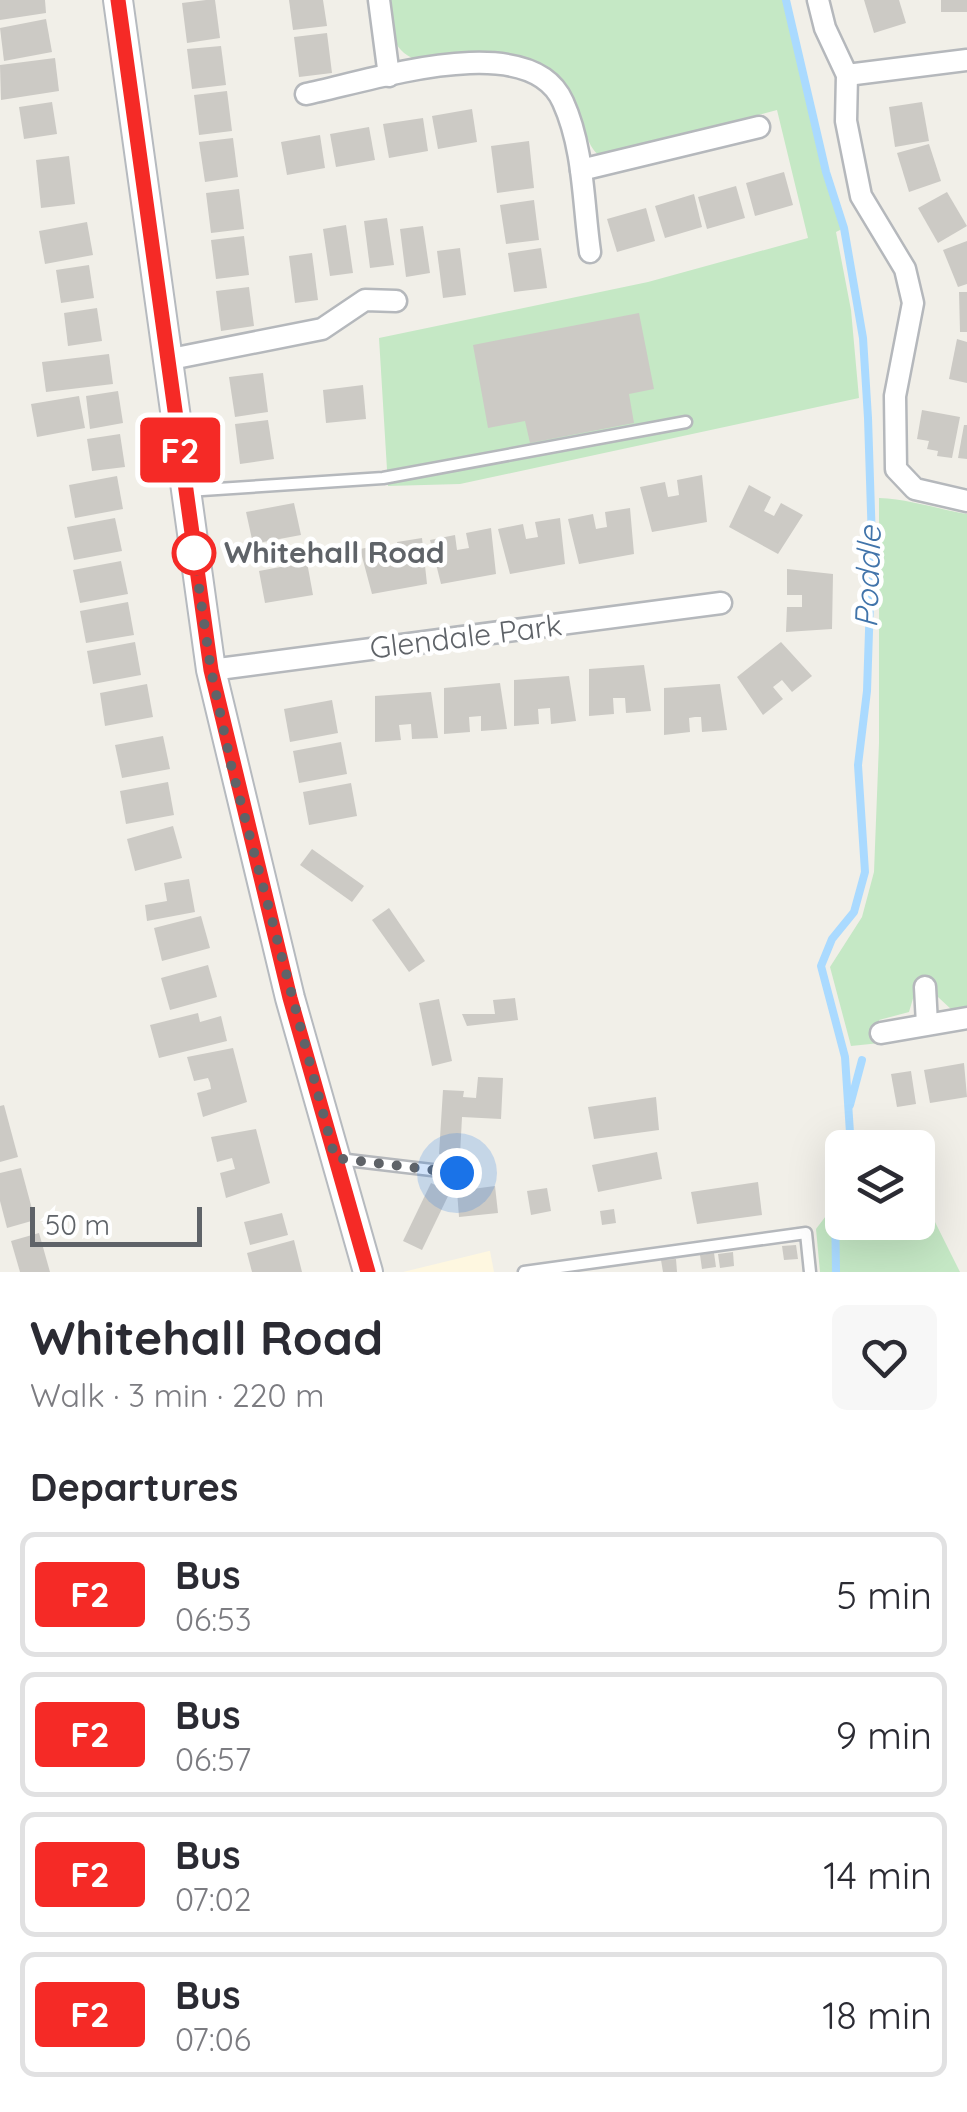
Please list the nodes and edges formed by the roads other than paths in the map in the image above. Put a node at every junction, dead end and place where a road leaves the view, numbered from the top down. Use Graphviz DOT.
graph roads {
  1 [pos="118,0"];
  2 [pos="379,0"];
  3 [pos="818,0"];
  4 [pos="967,60"];
  5 [pos="389,76"];
  6 [pos="847,76"];
  7 [pos="306,94"];
  8 [pos="759,127"];
  9 [pos="581,170"];
  10 [pos="590,252"];
  11 [pos="396,301"];
  12 [pos="166,360"];
  13 [pos="686,422"];
  14 [pos="186,491"];
  15 [pos="967,501"];
  16 [pos="722,603"];
  17 [pos="211,670"];
  18 [pos="925,987"];
  19 [pos="967,1018"];
  20 [pos="927,1024"];
  21 [pos="882,1033"];
  22 [pos="335,1158"];
  23 [pos="457,1173"];
  24 [pos="368,1272"];
  25 [pos="524,1272"];
  26 [pos="810,1272"];
  1 -- 12 [label="street"];
  2 -- 5 [label="street"];
  3 -- 6 [label="street"];
  4 -- 6 [label="street"];
  5 -- 7 [label="street"];
  5 -- 9 [label="street"];
  6 -- 15 [label="street"];
  8 -- 9 [label="street"];
  9 -- 10 [label="street"];
  11 -- 12 [label="street"];
  12 -- 14 [label="street"];
  13 -- 14 [label="lane"];
  14 -- 17 [label="street"];
  16 -- 17 [label="street, Glendale Park"];
  17 -- 22 [label="street"];
  18 -- 20 [label="street"];
  19 -- 20 [label="street"];
  20 -- 21 [label="street"];
  22 -- 23 [label="lane"];
  22 -- 24 [label="street"];
  25 -- 26 [label="lane"];
}
